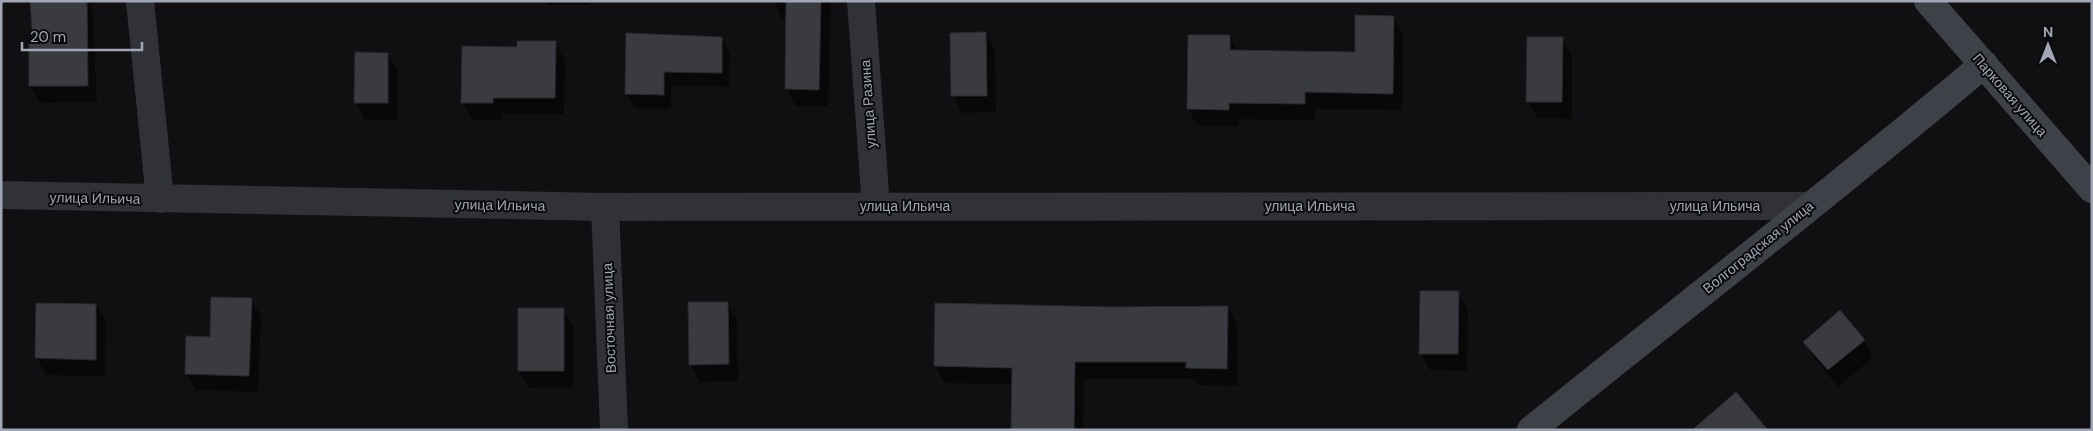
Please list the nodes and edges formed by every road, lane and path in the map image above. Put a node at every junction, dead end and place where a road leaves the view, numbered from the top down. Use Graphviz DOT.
graph roads {
  1 [pos="140,1"];
  2 [pos="861,1"];
  3 [pos="1928,1"];
  4 [pos="1984,64"];
  5 [pos="2092,189"];
  6 [pos="1,195"];
  7 [pos="160,199"];
  8 [pos="876,206"];
  9 [pos="1809,206"];
  10 [pos="605,207"];
  11 [pos="614,430"];
  12 [pos="1531,430"];
  1 -- 7 [label="street"];
  2 -- 8 [label="street, улица Разина"];
  3 -- 4 [label="main road, Парковая улица"];
  4 -- 5 [label="main road, Парковая улица"];
  4 -- 9 [label="main road, Волгоградская улица"];
  6 -- 7 [label="street, улица Ильича"];
  7 -- 10 [label="street, улица Ильича"];
  8 -- 9 [label="street, улица Ильича"];
  8 -- 10 [label="street, улица Ильича"];
  9 -- 12 [label="main road, Волгоградская улица"];
  10 -- 11 [label="street, Восточная улица"];
}
